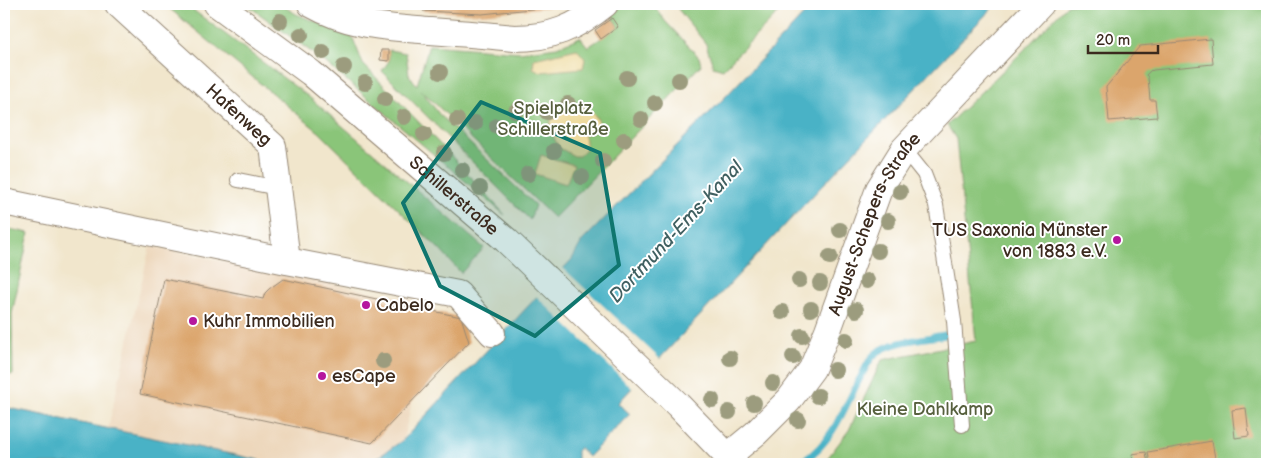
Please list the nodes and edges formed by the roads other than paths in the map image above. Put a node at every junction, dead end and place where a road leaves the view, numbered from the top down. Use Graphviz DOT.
graph roads {
  1 [pos="118,4"];
  2 [pos="217,4"];
  3 [pos="311,4"];
  4 [pos="605,4"];
  5 [pos="1040,4"];
  6 [pos="352,12"];
  7 [pos="904,149"];
  8 [pos="238,180"];
  9 [pos="278,188"];
  10 [pos="4,202"];
  11 [pos="287,261"];
  12 [pos="492,333"];
  13 [pos="962,425"];
  14 [pos="732,460"];
  1 -- 9 [label="street, Hafenweg"];
  2 -- 14 [label="street, Schillerstraße"];
  3 -- 6 [label="street"];
  4 -- 6 [label="street"];
  5 -- 7 [label="street, August-Schepers-Straße"];
  7 -- 13 [label="lane"];
  7 -- 14 [label="street, August-Schepers-Straße"];
  8 -- 9 [label="lane"];
  9 -- 11 [label="street, Hafenweg"];
  10 -- 11 [label="street"];
  11 -- 12 [label="street"];
}
